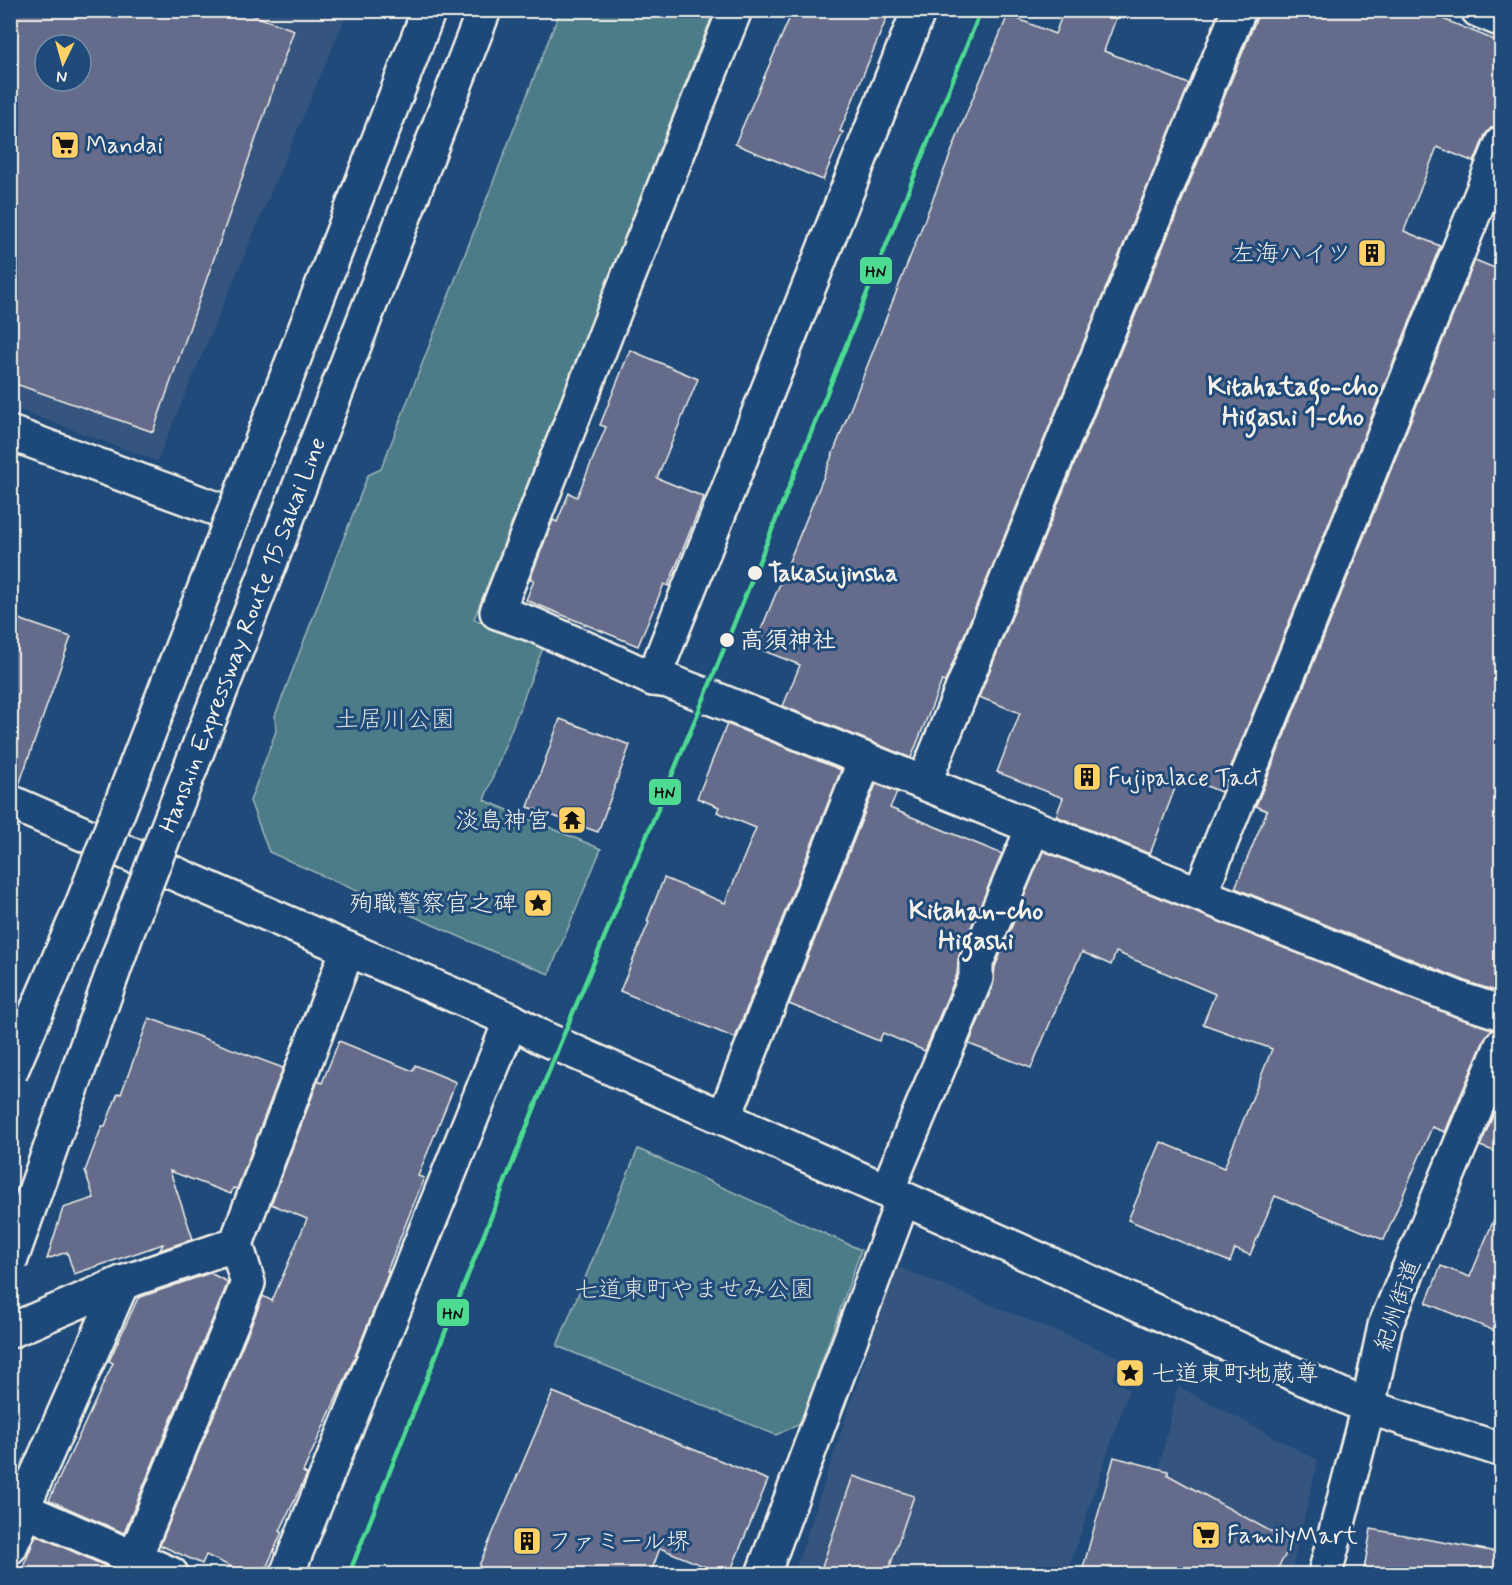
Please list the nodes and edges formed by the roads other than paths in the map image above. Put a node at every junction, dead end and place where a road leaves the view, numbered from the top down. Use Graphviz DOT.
graph roads {
  1 [pos="421,10"];
  2 [pos="429,10"];
  3 [pos="484,10"];
  4 [pos="495,10"];
  5 [pos="735,10"];
  6 [pos="919,10"];
  7 [pos="1239,10"];
  8 [pos="1478,10"];
  9 [pos="1502,20"];
  10 [pos="1502,143"];
  11 [pos="10,433"];
  12 [pos="225,512"];
  13 [pos="652,679"];
  14 [pos="865,760"];
  15 [pos="924,783"];
  16 [pos="10,802"];
  17 [pos="1033,828"];
  18 [pos="100,840"];
  19 [pos="160,867"];
  20 [pos="1200,894"];
  21 [pos="348,949"];
  22 [pos="1502,1013"];
  23 [pos="511,1020"];
  24 [pos="1502,1045"];
  25 [pos="10,1073"];
  26 [pos="724,1118"];
  27 [pos="895,1195"];
  28 [pos="236,1244"];
  29 [pos="10,1262"];
  30 [pos="122,1283"];
  31 [pos="10,1331"];
  32 [pos="1368,1407"];
  33 [pos="1502,1450"];
  34 [pos="19,1509"];
  35 [pos="10,1547"];
  36 [pos="132,1567"];
  37 [pos="171,1575"];
  38 [pos="287,1575"];
  39 [pos="764,1575"];
  40 [pos="1325,1575"];
  1 -- 12 [label="main road"];
  2 -- 25 [label="main road, bridge"];
  3 -- 29 [label="main road, Hanshin Expressway Route 15 Sakai Line, bridge"];
  4 -- 19 [label="main road"];
  5 -- 13 [label="main road"];
  6 -- 13 [label="main road"];
  7 -- 15 [label="main road"];
  8 -- 9 [label="main road"];
  10 -- 20 [label="main road"];
  11 -- 12 [label="main road"];
  12 -- 18 [label="main road"];
  13 -- 14 [label="main road"];
  14 -- 15 [label="main road"];
  14 -- 26 [label="main road"];
  15 -- 17 [label="main road"];
  16 -- 18 [label="main road"];
  17 -- 20 [label="main road"];
  17 -- 27 [label="main road"];
  18 -- 19 [label="main road"];
  19 -- 21 [label="main road"];
  20 -- 22 [label="main road"];
  21 -- 23 [label="main road"];
  21 -- 28 [label="main road"];
  23 -- 26 [label="main road"];
  23 -- 38 [label="main road"];
  24 -- 32 [label="main road, 紀州街道"];
  26 -- 27 [label="main road"];
  27 -- 32 [label="main road"];
  27 -- 39 [label="main road"];
  28 -- 30 [label="main road"];
  28 -- 36 [label="main road"];
  30 -- 31 [label="main road"];
  30 -- 34 [label="main road"];
  32 -- 33 [label="main road"];
  32 -- 40 [label="main road, 紀州街道"];
  34 -- 35 [label="main road"];
  34 -- 36 [label="main road"];
  36 -- 37 [label="main road"];
}
